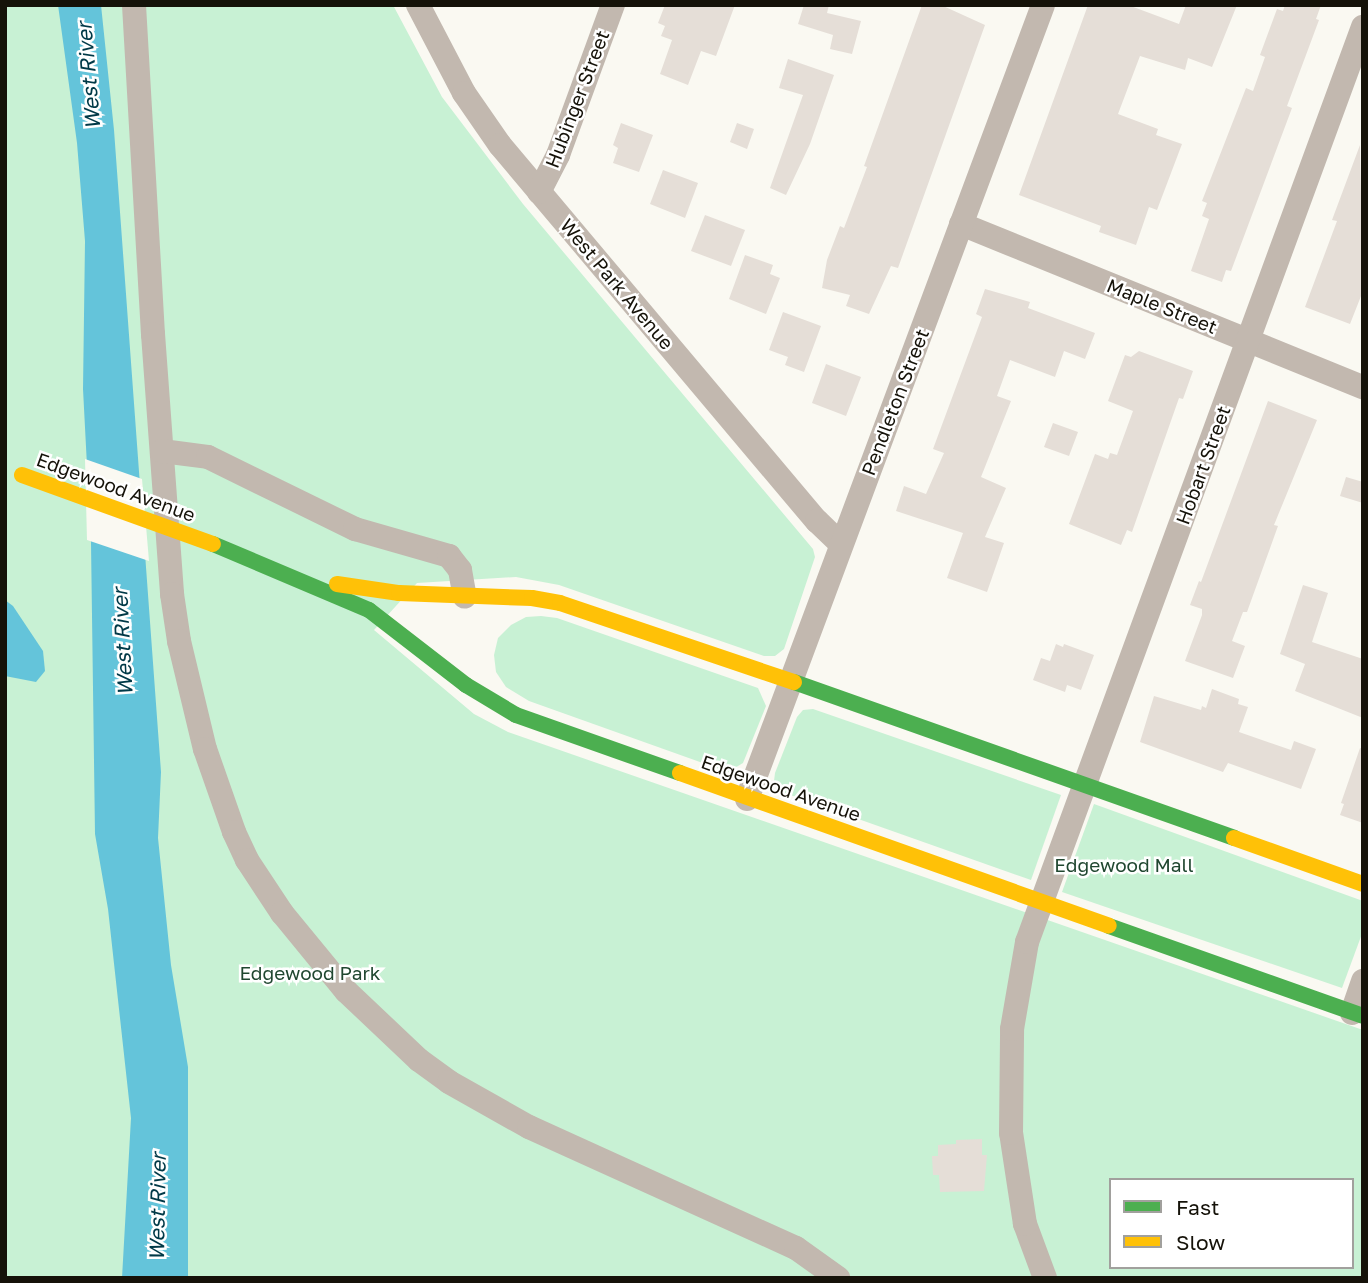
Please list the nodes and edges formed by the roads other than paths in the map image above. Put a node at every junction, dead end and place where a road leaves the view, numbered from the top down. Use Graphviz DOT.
graph roads {
  1 [pos="134,5"];
  2 [pos="418,5"];
  3 [pos="613,5"];
  4 [pos="1043,5"];
  5 [pos="1363,27"];
  6 [pos="539,192"];
  7 [pos="961,224"];
  8 [pos="1249,341"];
  9 [pos="1363,387"];
  10 [pos="162,451"];
  11 [pos="5,469"];
  12 [pos="213,544"];
  13 [pos="841,544"];
  14 [pos="466,597"];
  15 [pos="790,680"];
  16 [pos="1084,785"];
  17 [pos="747,799"];
  18 [pos="1363,884"];
  19 [pos="1040,901"];
  20 [pos="1363,981"];
  21 [pos="1358,1014"];
  22 [pos="838,1278"];
  23 [pos="1045,1278"];
  1 -- 10 [label="street"];
  2 -- 6 [label="street, West Park Avenue"];
  3 -- 6 [label="street, Hubinger Street"];
  4 -- 7 [label="street, Pendleton Street"];
  5 -- 8 [label="street, Hobart Street"];
  6 -- 13 [label="street, West Park Avenue"];
  7 -- 8 [label="street, Maple Street"];
  7 -- 13 [label="street, Pendleton Street"];
  8 -- 9 [label="street, Maple Street"];
  8 -- 16 [label="street, Hobart Street"];
  10 -- 14 [label="street"];
  10 -- 22 [label="street"];
  11 -- 12 [label="street, Edgewood Avenue, bridge"];
  12 -- 14 [label="street, Edgewood Avenue"];
  12 -- 17 [label="street, Edgewood Avenue"];
  13 -- 15 [label="street, Pendleton Street"];
  14 -- 15 [label="street, Edgewood Avenue"];
  15 -- 16 [label="street, Edgewood Avenue"];
  15 -- 17 [label="street, Pendleton Street"];
  16 -- 18 [label="street, Edgewood Avenue"];
  16 -- 19 [label="street, Hobart Street"];
  17 -- 19 [label="street, Edgewood Avenue"];
  19 -- 21 [label="street, Edgewood Avenue"];
  19 -- 23 [label="street, Hobart Street"];
  20 -- 21 [label="street"];
}
